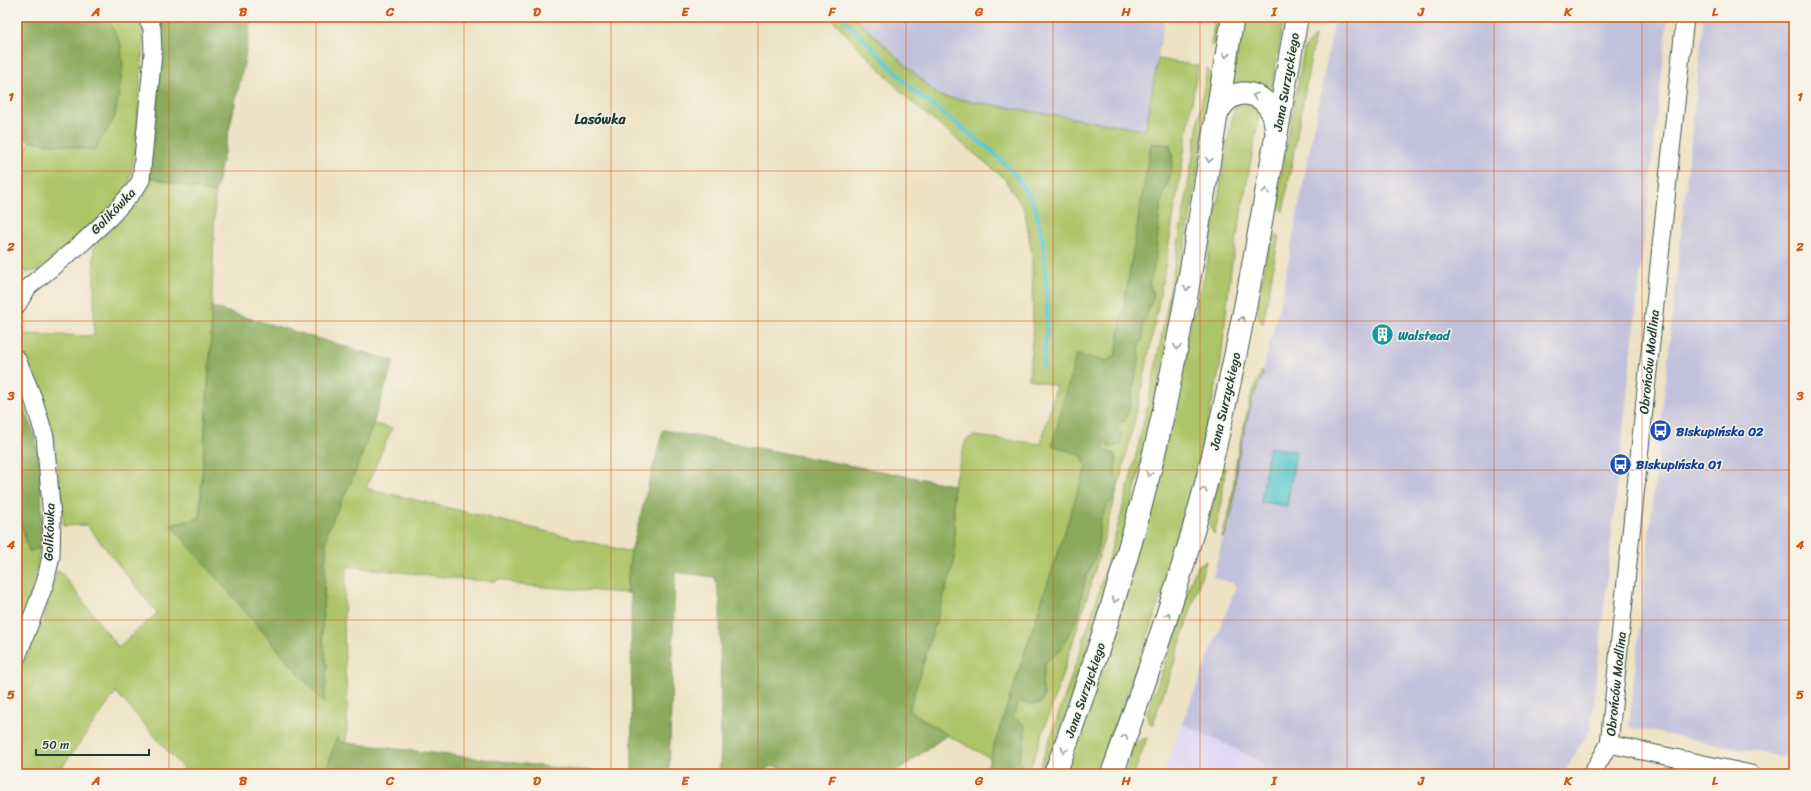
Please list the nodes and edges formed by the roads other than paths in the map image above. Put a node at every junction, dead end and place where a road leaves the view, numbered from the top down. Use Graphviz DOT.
graph roads {
  1 [pos="147,17"];
  2 [pos="1233,17"];
  3 [pos="1297,17"];
  4 [pos="1685,17"];
  5 [pos="1215,121"];
  6 [pos="1276,139"];
  7 [pos="17,305"];
  8 [pos="17,360"];
  9 [pos="17,657"];
  10 [pos="1609,744"];
  11 [pos="1055,774"];
  12 [pos="1112,774"];
  13 [pos="1592,774"];
  14 [pos="1751,774"];
  1 -- 7 [label="street, Golikówka"];
  2 -- 5 [label="main road, Jana Surzyckiego, one-way"];
  3 -- 6 [label="main road, Jana Surzyckiego"];
  4 -- 10 [label="street, Obrońców Modlina"];
  6 -- 5 [label="main road, one-way"];
  5 -- 11 [label="main road, Jana Surzyckiego, one-way"];
  12 -- 6 [label="main road, Jana Surzyckiego, one-way"];
  8 -- 9 [label="street, Golikówka"];
  10 -- 13 [label="street, Obrońców Modlina"];
  10 -- 14 [label="street"];
}
